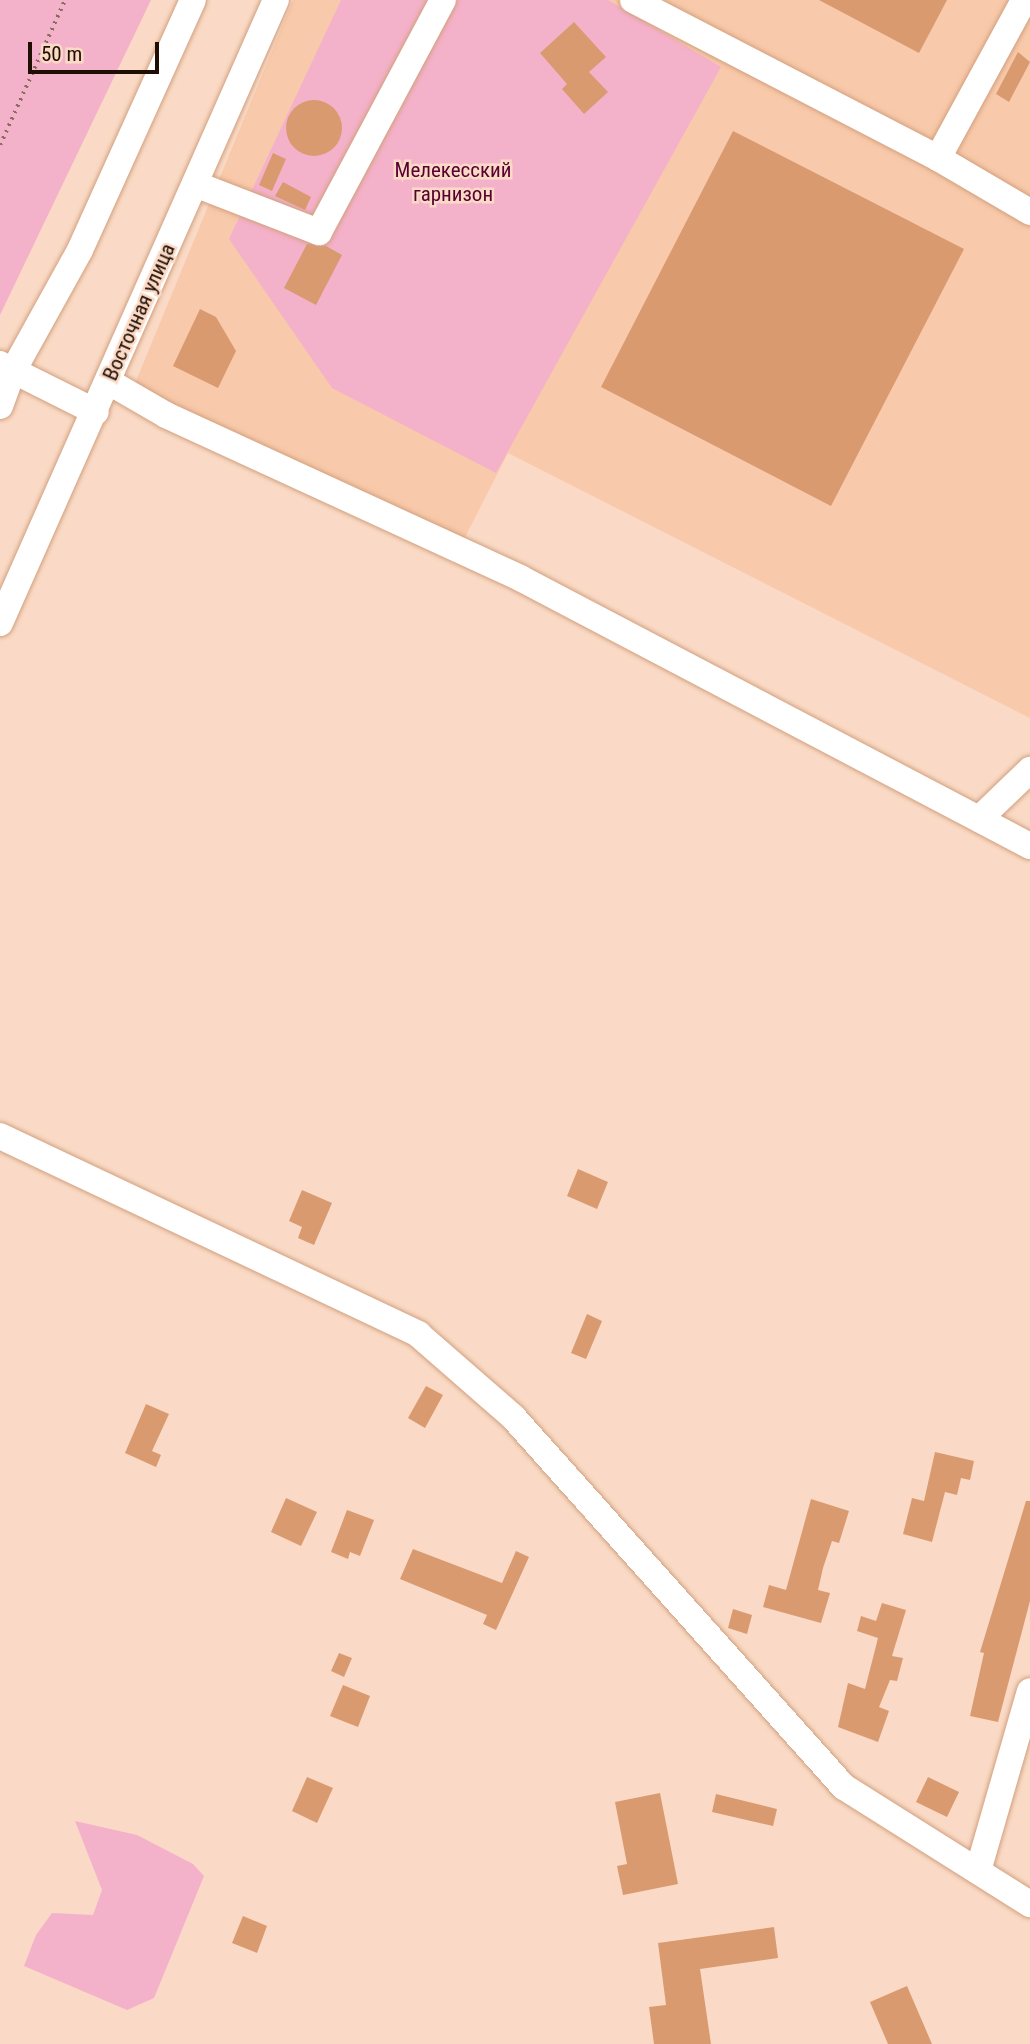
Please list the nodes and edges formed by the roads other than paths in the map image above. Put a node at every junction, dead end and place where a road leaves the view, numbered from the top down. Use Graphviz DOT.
graph roads {
  1 [pos="193,0"];
  2 [pos="276,0"];
  3 [pos="443,0"];
  4 [pos="633,0"];
  5 [pos="1024,0"];
  6 [pos="938,158"];
  7 [pos="195,184"];
  8 [pos="1030,212"];
  9 [pos="7,367"];
  10 [pos="109,382"];
  11 [pos="0,406"];
  12 [pos="96,412"];
  13 [pos="0,623"];
  14 [pos="1030,770"];
  15 [pos="979,819"];
  16 [pos="1030,846"];
  17 [pos="0,1136"];
  18 [pos="1030,1690"];
  19 [pos="978,1871"];
  20 [pos="1030,1904"];
  1 -- 9 [label="street"];
  2 -- 7 [label="street, Восточная улица"];
  3 -- 7 [label="street"];
  4 -- 6 [label="street"];
  5 -- 6 [label="street"];
  6 -- 8 [label="street"];
  7 -- 10 [label="street, Восточная улица"];
  9 -- 11 [label="street"];
  9 -- 12 [label="street"];
  10 -- 12 [label="street, Восточная улица"];
  10 -- 15 [label="street"];
  12 -- 13 [label="street, Восточная улица"];
  14 -- 15 [label="street"];
  15 -- 16 [label="street"];
  17 -- 19 [label="street"];
  18 -- 19 [label="street"];
  19 -- 20 [label="street"];
}
